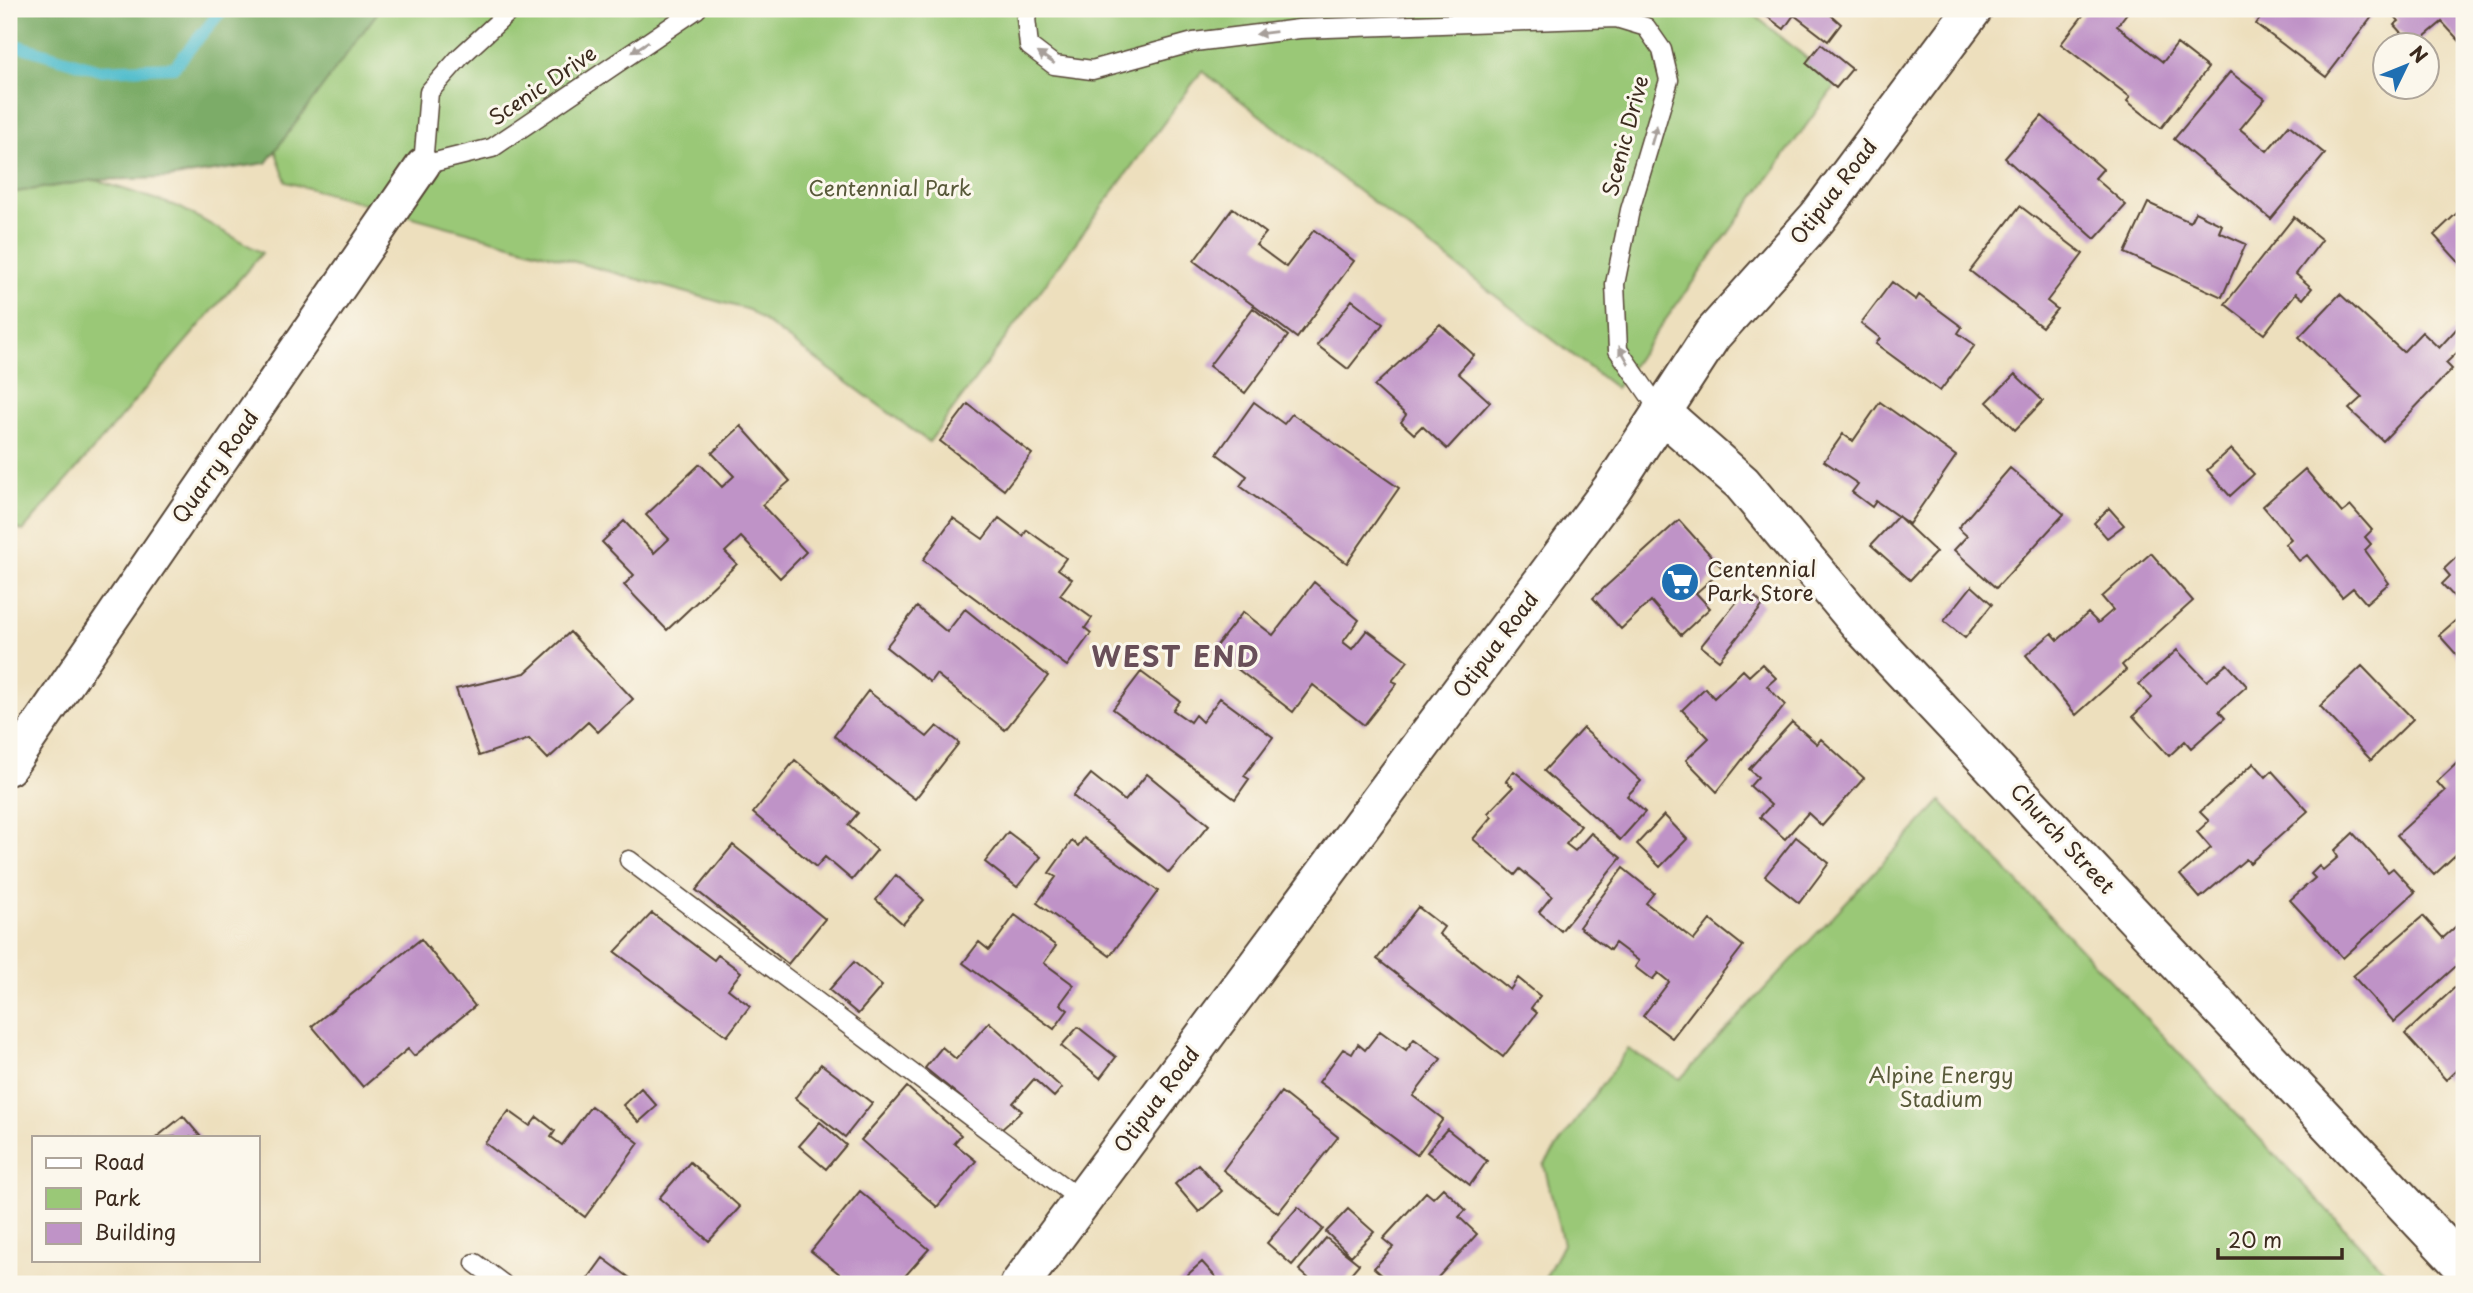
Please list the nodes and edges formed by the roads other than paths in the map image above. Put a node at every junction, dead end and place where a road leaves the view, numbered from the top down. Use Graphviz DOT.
graph roads {
  1 [pos="512,9"];
  2 [pos="697,9"];
  3 [pos="1030,9"];
  4 [pos="1973,9"];
  5 [pos="423,165"];
  6 [pos="1661,412"];
  7 [pos="9,768"];
  8 [pos="629,860"];
  9 [pos="1082,1201"];
  10 [pos="475,1263"];
  11 [pos="2464,1267"];
  12 [pos="503,1284"];
  13 [pos="1020,1284"];
  1 -- 5 [label="lane"];
  2 -- 5 [label="lane, Scenic Drive, one-way"];
  6 -- 3 [label="lane, Scenic Drive, one-way"];
  4 -- 6 [label="street, Otipua Road"];
  5 -- 7 [label="street, Quarry Road"];
  6 -- 9 [label="street, Otipua Road"];
  6 -- 11 [label="street, Church Street"];
  8 -- 9 [label="lane"];
  9 -- 13 [label="street, Otipua Road"];
  10 -- 12 [label="lane"];
}
